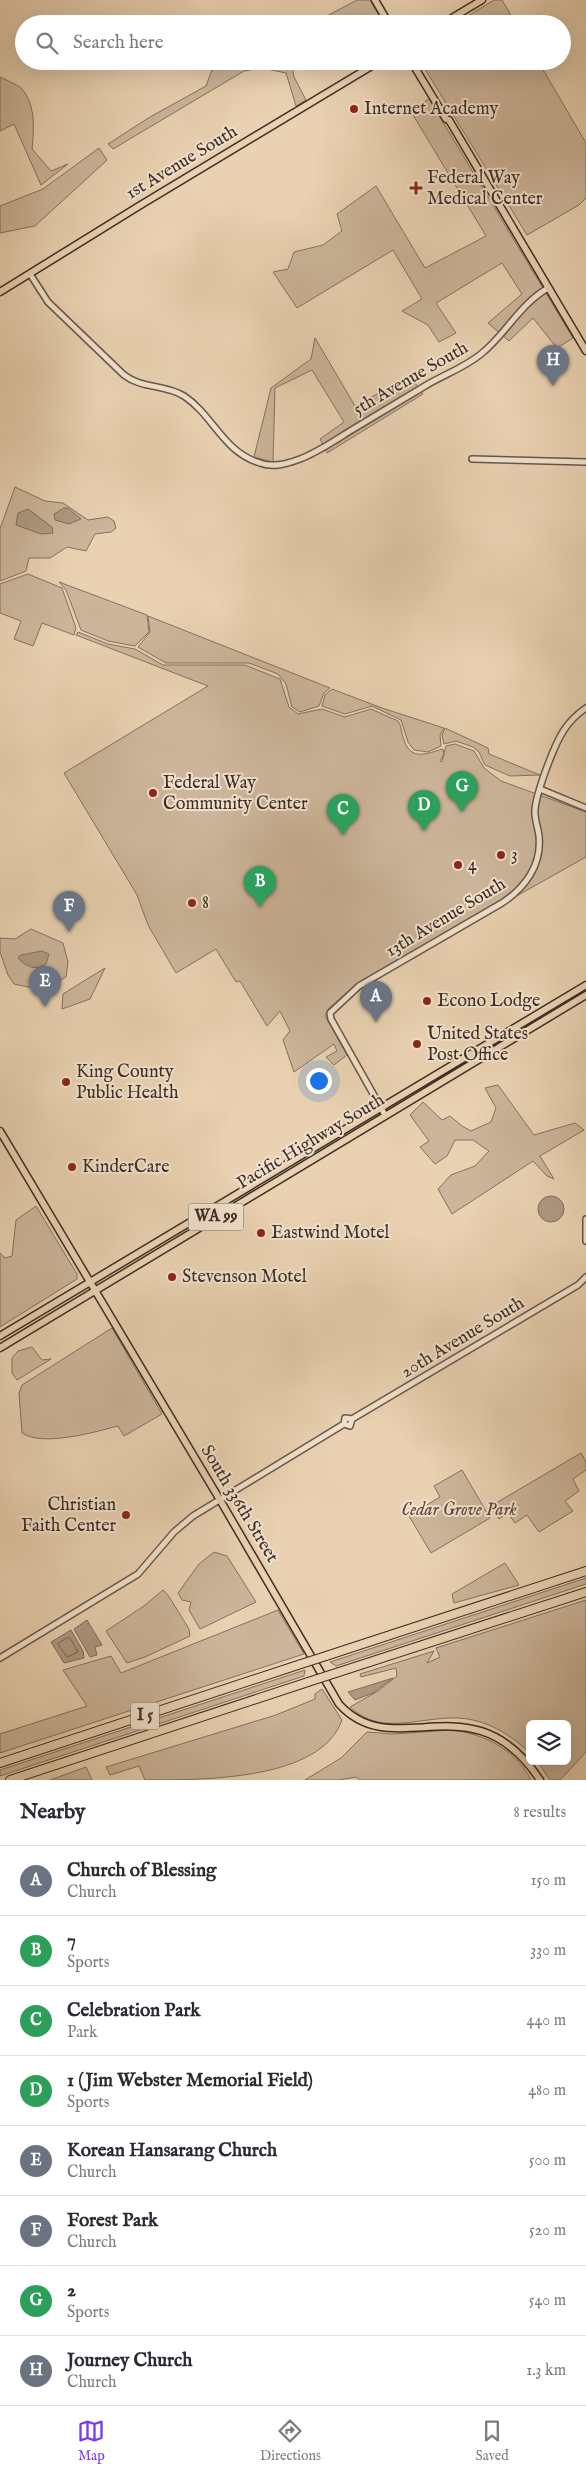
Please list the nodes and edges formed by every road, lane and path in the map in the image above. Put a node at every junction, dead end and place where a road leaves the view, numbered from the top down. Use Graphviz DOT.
graph roads {
  1 [pos="375,0"];
  2 [pos="482,0"];
  3 [pos="384,15"];
  4 [pos="457,15"];
  5 [pos="365,70"];
  6 [pos="416,70"];
  7 [pos="30,274"];
  8 [pos="548,288"];
  9 [pos="0,292"];
  10 [pos="586,351"];
  11 [pos="472,459"];
  12 [pos="586,462"];
  13 [pos="586,708"];
  14 [pos="540,789"];
  15 [pos="586,808"];
  16 [pos="586,985"];
  17 [pos="586,995"];
  18 [pos="381,1108"];
  19 [pos="386,1115"];
  20 [pos="0,1131"];
  21 [pos="284,1165"];
  22 [pos="261,1179"];
  23 [pos="253,1194"];
  24 [pos="225,1212"];
  25 [pos="586,1219"];
  26 [pos="586,1241"];
  27 [pos="586,1276"];
  28 [pos="90,1282"];
  29 [pos="96,1291"];
  30 [pos="14,1327"];
  31 [pos="0,1336"];
  32 [pos="0,1340"];
  33 [pos="0,1348"];
  34 [pos="220,1500"];
  35 [pos="586,1571"];
  36 [pos="586,1592"];
  37 [pos="0,1658"];
  38 [pos="0,1763"];
  39 [pos="11,1780"];
  40 [pos="540,1780"];
  1 -- 3 [label="main road"];
  2 -- 4 [label="main road"];
  5 -- 7 [label="main road, 1st Avenue South"];
  6 -- 8 [label="main road"];
  7 -- 8 [label="street, 5th Avenue South"];
  7 -- 9 [label="main road, 1st Avenue South"];
  8 -- 10 [label="main road"];
  11 -- 12 [label="street"];
  13 -- 14 [label="street, 13th Avenue South"];
  14 -- 15 [label="street"];
  14 -- 18 [label="street, 13th Avenue South"];
  16 -- 18 [label="main road, Pacific Highway South / WA 99"];
  17 -- 19 [label="main road, Pacific Highway South / WA 99"];
  18 -- 19 [label="street"];
  18 -- 21 [label="main road, Pacific Highway South / WA 99"];
  19 -- 23 [label="main road, Pacific Highway South / WA 99"];
  20 -- 28 [label="main road, South 336th Street"];
  21 -- 22 [label="main road, Pacific Highway South / WA 99"];
  21 -- 23 [label="main road"];
  22 -- 24 [label="main road"];
  22 -- 28 [label="main road, Pacific Highway South / WA 99"];
  23 -- 24 [label="main road, Pacific Highway South / WA 99"];
  24 -- 29 [label="main road, Pacific Highway South / WA 99"];
  25 -- 26 [label="street"];
  27 -- 34 [label="street, 20th Avenue South"];
  28 -- 29 [label="main road, South 336th Street"];
  28 -- 30 [label="main road, Pacific Highway South / WA 99"];
  29 -- 33 [label="main road, Pacific Highway South / WA 99"];
  29 -- 34 [label="main road, South 336th Street"];
  30 -- 31 [label="main road, Pacific Highway South / WA 99"];
  30 -- 32 [label="main road"];
  34 -- 37 [label="street, 20th Avenue South"];
  34 -- 40 [label="main road, South 336th Street"];
  35 -- 38 [label="highway, I 5, bridge"];
  36 -- 39 [label="highway, I 5, bridge"];
}
